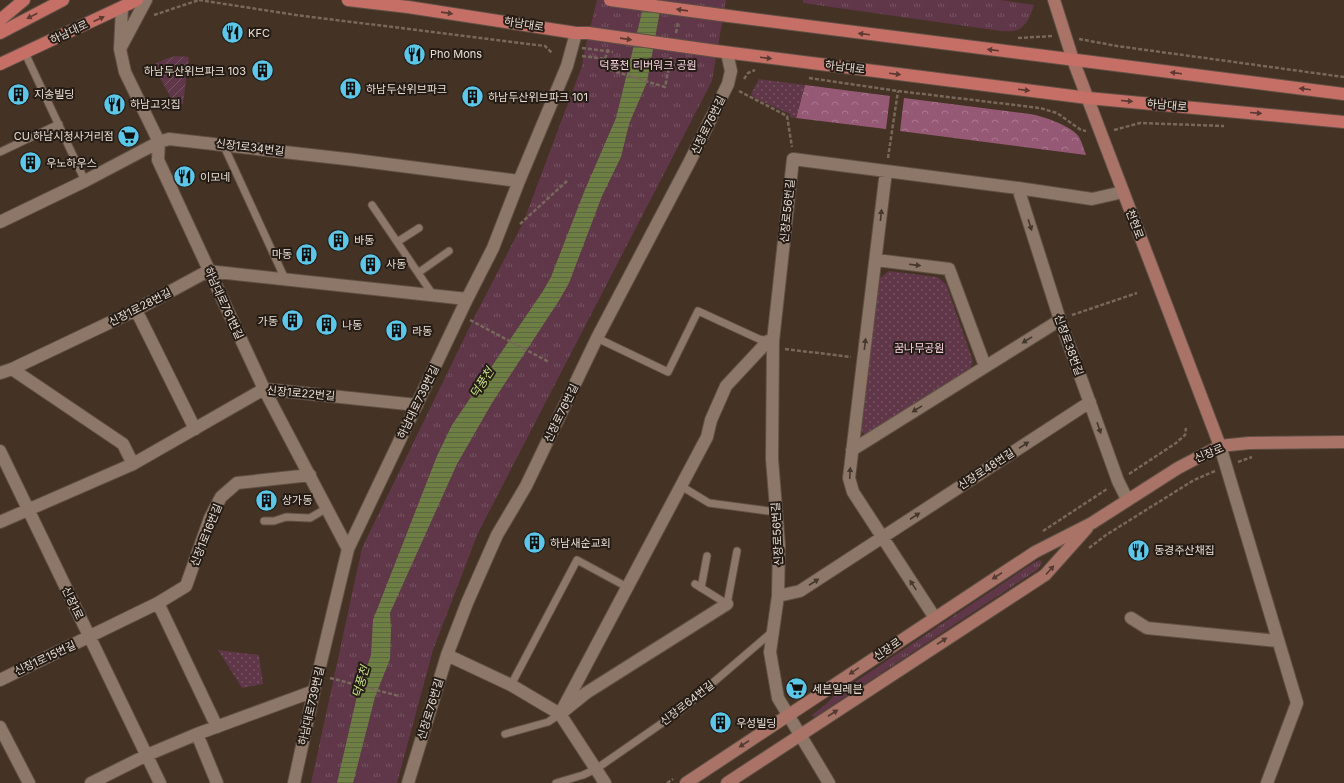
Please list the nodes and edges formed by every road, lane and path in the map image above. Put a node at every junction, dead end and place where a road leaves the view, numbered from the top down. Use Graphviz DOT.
graph roads {
  1 [pos="24,0"];
  2 [pos="63,0"];
  3 [pos="138,0"];
  4 [pos="146,0"];
  5 [pos="199,0"];
  6 [pos="348,0"];
  7 [pos="610,0"];
  8 [pos="1054,0"];
  9 [pos="121,4"];
  10 [pos="137,19"];
  11 [pos="0,20"];
  12 [pos="0,33"];
  13 [pos="582,33"];
  14 [pos="1065,36"];
  15 [pos="1010,38"];
  16 [pos="120,50"];
  17 [pos="722,52"];
  18 [pos="25,53"];
  19 [pos="552,53"];
  20 [pos="579,55"];
  21 [pos="605,59"];
  22 [pos="1073,60"];
  23 [pos="0,64"];
  24 [pos="607,69"];
  25 [pos="761,70"];
  26 [pos="748,73"];
  27 [pos="1344,77"];
  28 [pos="806,78"];
  29 [pos="657,84"];
  30 [pos="728,84"];
  31 [pos="898,91"];
  32 [pos="1344,94"];
  33 [pos="1088,98"];
  34 [pos="1344,122"];
  35 [pos="59,124"];
  36 [pos="1224,126"];
  37 [pos="1101,133"];
  38 [pos="158,142"];
  39 [pos="223,144"];
  40 [pos="0,152"];
  41 [pos="793,159"];
  42 [pos="886,171"];
  43 [pos="85,181"];
  44 [pos="566,181"];
  45 [pos="519,182"];
  46 [pos="1018,188"];
  47 [pos="1123,192"];
  48 [pos="372,205"];
  49 [pos="0,222"];
  50 [pos="520,224"];
  51 [pos="419,228"];
  52 [pos="397,242"];
  53 [pos="449,251"];
  54 [pos="876,260"];
  55 [pos="208,271"];
  56 [pos="418,273"];
  57 [pos="285,279"];
  58 [pos="1137,293"];
  59 [pos="433,295"];
  60 [pos="467,299"];
  61 [pos="136,310"];
  62 [pos="470,320"];
  63 [pos="1060,320"];
  64 [pos="597,338"];
  65 [pos="770,341"];
  66 [pos="864,359"];
  67 [pos="549,362"];
  68 [pos="985,366"];
  69 [pos="12,369"];
  70 [pos="0,373"];
  71 [pos="264,388"];
  72 [pos="1090,402"];
  73 [pos="417,405"];
  74 [pos="1186,428"];
  75 [pos="195,429"];
  76 [pos="1344,442"];
  77 [pos="1220,446"];
  78 [pos="852,450"];
  79 [pos="0,451"];
  80 [pos="133,464"];
  81 [pos="1129,474"];
  82 [pos="310,476"];
  83 [pos="681,486"];
  84 [pos="1127,499"];
  85 [pos="327,508"];
  86 [pos="28,510"];
  87 [pos="776,512"];
  88 [pos="264,521"];
  89 [pos="0,522"];
  90 [pos="1092,523"];
  91 [pos="882,537"];
  92 [pos="348,549"];
  93 [pos="737,551"];
  94 [pos="707,556"];
  95 [pos="695,584"];
  96 [pos="627,587"];
  97 [pos="701,588"];
  98 [pos="778,596"];
  99 [pos="158,603"];
  100 [pos="727,604"];
  101 [pos="935,618"];
  102 [pos="1132,618"];
  103 [pos="774,631"];
  104 [pos="90,637"];
  105 [pos="1278,641"];
  106 [pos="447,655"];
  107 [pos="330,678"];
  108 [pos="0,680"];
  109 [pos="511,685"];
  110 [pos="314,691"];
  111 [pos="399,696"];
  112 [pos="560,714"];
  113 [pos="788,715"];
  114 [pos="0,727"];
  115 [pos="217,727"];
  116 [pos="197,734"];
  117 [pos="506,734"];
  118 [pos="800,734"];
  119 [pos="147,754"];
  120 [pos="596,768"];
  121 [pos="29,783"];
  122 [pos="92,783"];
  123 [pos="160,783"];
  124 [pos="217,783"];
  125 [pos="294,783"];
  126 [pos="408,783"];
  127 [pos="556,783"];
  128 [pos="605,783"];
  129 [pos="686,783"];
  130 [pos="727,783"];
  131 [pos="829,783"];
  132 [pos="1268,783"];
  1 -- 11 [label="main road"];
  2 -- 12 [label="main road, one-way"];
  3 -- 9 [label="main road, 하남대로"];
  4 -- 10 [label="street"];
  5 -- 10 [label="path"];
  5 -- 19 [label="path"];
  6 -- 13 [label="main road, 하남대로, one-way"];
  22 -- 7 [label="main road, one-way, bridge"];
  8 -- 14 [label="street, 천현로"];
  9 -- 16 [label="street, 하남대로761번길"];
  18 -- 9 [label="main road, 하남대로, one-way"];
  10 -- 16 [label="street"];
  13 -- 17 [label="main road, 하남대로, one-way, bridge"];
  13 -- 45 [label="street, 하남대로739번길"];
  14 -- 15 [label="path"];
  14 -- 22 [label="street, 천현로"];
  14 -- 27 [label="path"];
  16 -- 38 [label="street, 하남대로761번길"];
  17 -- 30 [label="street, 신장로76번길"];
  17 -- 33 [label="main road, 하남대로, one-way"];
  18 -- 23 [label="main road, 하남대로"];
  18 -- 35 [label="lane"];
  20 -- 21 [label="path"];
  32 -- 22 [label="main road, one-way"];
  22 -- 33 [label="street, 천현로"];
  24 -- 29 [label="path"];
  25 -- 26 [label="path"];
  28 -- 31 [label="path"];
  30 -- 41 [label="path"];
  30 -- 64 [label="street, 신장로76번길"];
  31 -- 37 [label="path"];
  31 -- 42 [label="path"];
  33 -- 34 [label="main road, 하남대로, one-way"];
  33 -- 37 [label="street, 천현로"];
  35 -- 40 [label="lane"];
  35 -- 43 [label="lane"];
  36 -- 37 [label="path"];
  37 -- 47 [label="street, 천현로"];
  38 -- 39 [label="street, 신장1로34번길"];
  38 -- 43 [label="street, 신장1로34번길"];
  38 -- 55 [label="street, 하남대로761번길"];
  39 -- 45 [label="street, 신장1로34번길"];
  39 -- 57 [label="lane"];
  41 -- 42 [label="street"];
  41 -- 65 [label="street, 신장로56번길"];
  42 -- 46 [label="street"];
  54 -- 42 [label="street, one-way"];
  43 -- 49 [label="street, 신장1로34번길"];
  44 -- 50 [label="path"];
  45 -- 60 [label="street, 하남대로739번길"];
  46 -- 47 [label="street"];
  46 -- 63 [label="street, 신장로38번길, one-way"];
  47 -- 77 [label="street, 천현로"];
  48 -- 52 [label="lane"];
  51 -- 52 [label="lane"];
  52 -- 56 [label="lane"];
  53 -- 56 [label="lane"];
  66 -- 54 [label="street, one-way"];
  54 -- 68 [label="street, one-way"];
  55 -- 57 [label="street"];
  55 -- 61 [label="street, 신장1로28번길"];
  55 -- 71 [label="street, 하남대로761번길"];
  56 -- 59 [label="lane"];
  57 -- 59 [label="street"];
  58 -- 63 [label="path"];
  59 -- 60 [label="street"];
  60 -- 73 [label="street, 하남대로739번길"];
  61 -- 69 [label="street, 신장1로28번길"];
  61 -- 75 [label="street"];
  62 -- 67 [label="path"];
  63 -- 68 [label="street, one-way"];
  63 -- 72 [label="street, 신장로38번길"];
  64 -- 65 [label="lane"];
  64 -- 106 [label="street, 신장로76번길"];
  65 -- 66 [label="path"];
  65 -- 83 [label="street"];
  65 -- 87 [label="street, 신장로56번길"];
  66 -- 78 [label="street"];
  68 -- 78 [label="street, one-way"];
  69 -- 70 [label="street, 신장1로28번길"];
  69 -- 80 [label="street"];
  71 -- 73 [label="street, 신장1로22번길"];
  71 -- 75 [label="street, 신장1로22번길"];
  71 -- 82 [label="street, 하남대로761번길"];
  72 -- 84 [label="street, 신장로38번길, one-way"];
  91 -- 72 [label="street, 신장로48번길, one-way"];
  73 -- 92 [label="street, 하남대로739번길"];
  74 -- 81 [label="path"];
  75 -- 80 [label="street, 신장1로22번길"];
  76 -- 77 [label="street, 신장로"];
  77 -- 84 [label="street, 신장로"];
  77 -- 105 [label="street"];
  91 -- 78 [label="street, one-way"];
  79 -- 86 [label="street, 신장1로"];
  80 -- 86 [label="street, 신장1로22번길"];
  82 -- 85 [label="street, 하남대로761번길"];
  82 -- 99 [label="street, 신장1로16번길"];
  83 -- 87 [label="lane"];
  83 -- 96 [label="street"];
  84 -- 90 [label="street, 신장로"];
  85 -- 88 [label="lane"];
  85 -- 92 [label="street, 하남대로761번길"];
  86 -- 89 [label="street, 신장1로22번길"];
  86 -- 104 [label="street, 신장1로"];
  87 -- 98 [label="street, 신장로56번길"];
  90 -- 101 [label="street, 신장로, one-way"];
  118 -- 90 [label="street, 신장로, one-way"];
  98 -- 91 [label="street, one-way"];
  101 -- 91 [label="street, one-way"];
  92 -- 110 [label="street, 하남대로739번길"];
  93 -- 100 [label="lane"];
  94 -- 97 [label="lane"];
  95 -- 97 [label="lane"];
  96 -- 109 [label="lane"];
  96 -- 112 [label="street"];
  97 -- 100 [label="lane"];
  98 -- 103 [label="street, 신장로56번길"];
  99 -- 104 [label="street, 신장1로16번길"];
  99 -- 115 [label="street"];
  100 -- 112 [label="street"];
  101 -- 113 [label="street, 신장로, one-way"];
  102 -- 105 [label="street"];
  103 -- 113 [label="street, 신장로56번길"];
  103 -- 120 [label="lane, 신장로64번길"];
  104 -- 108 [label="street, 신장1로15번길"];
  104 -- 119 [label="street, 신장1로"];
  105 -- 132 [label="street"];
  106 -- 109 [label="street"];
  106 -- 126 [label="street, 신장로76번길"];
  107 -- 111 [label="path"];
  109 -- 112 [label="street"];
  110 -- 115 [label="street"];
  110 -- 125 [label="street, 하남대로739번길"];
  112 -- 117 [label="lane"];
  112 -- 120 [label="street"];
  113 -- 118 [label="street, 신장로56번길"];
  113 -- 129 [label="street, 신장로, one-way"];
  114 -- 121 [label="street"];
  115 -- 116 [label="street"];
  116 -- 119 [label="street"];
  116 -- 124 [label="street"];
  118 -- 130 [label="street, 신장로"];
  118 -- 131 [label="street, 신장로56번길"];
  119 -- 122 [label="street"];
  119 -- 123 [label="street, 신장1로"];
  120 -- 127 [label="lane, 신장로64번길"];
  120 -- 128 [label="street"];
}
